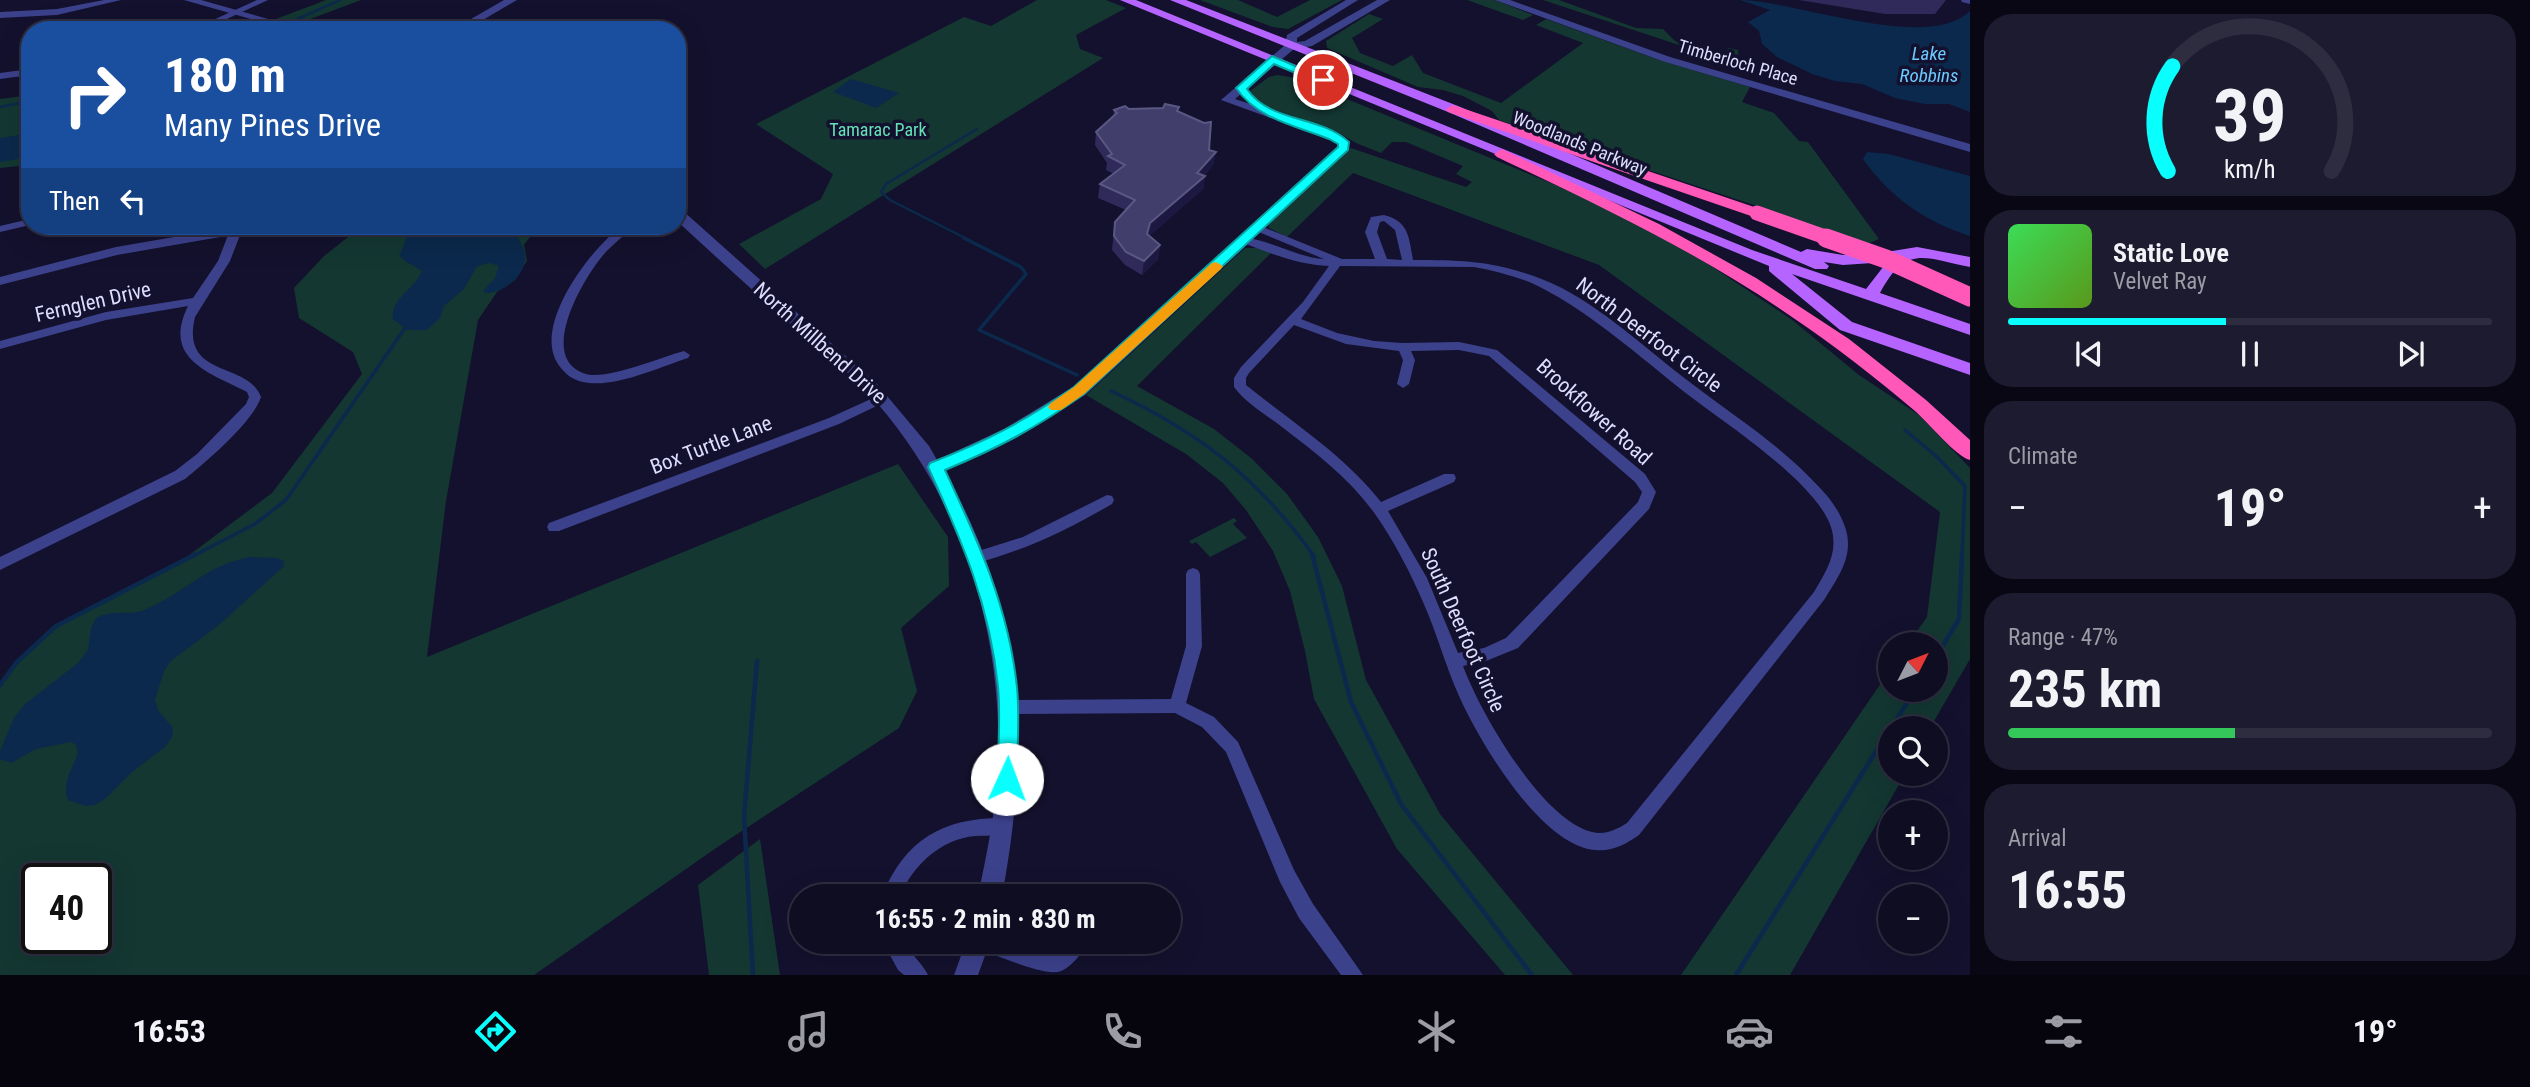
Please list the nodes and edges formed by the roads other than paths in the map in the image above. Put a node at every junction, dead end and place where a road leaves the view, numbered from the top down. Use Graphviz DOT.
graph roads {
  1 [pos="117,0"];
  2 [pos="189,0"];
  3 [pos="264,0"];
  4 [pos="527,0"];
  5 [pos="1126,0"];
  6 [pos="1175,0"];
  7 [pos="1353,0"];
  8 [pos="1385,0"];
  9 [pos="1500,0"];
  10 [pos="1526,0"];
  11 [pos="509,4"];
  12 [pos="238,13"];
  13 [pos="0,15"];
  14 [pos="218,21"];
  15 [pos="268,21"];
  16 [pos="475,21"];
  17 [pos="485,21"];
  18 [pos="1234,23"];
  19 [pos="1591,28"];
  20 [pos="1300,31"];
  21 [pos="1318,38"];
  22 [pos="1282,53"];
  23 [pos="1356,71"];
  24 [pos="21,73"];
  25 [pos="0,76"];
  26 [pos="1241,88"];
  27 [pos="1453,109"];
  28 [pos="1262,110"];
  29 [pos="1970,137"];
  30 [pos="1970,148"];
  31 [pos="1502,154"];
  32 [pos="686,221"];
  33 [pos="21,224"];
  34 [pos="1258,228"];
  35 [pos="0,229"];
  36 [pos="208,235"];
  37 [pos="234,235"];
  38 [pos="618,235"];
  39 [pos="1245,240"];
  40 [pos="1775,245"];
  41 [pos="1747,253"];
  42 [pos="1901,256"];
  43 [pos="1338,261"];
  44 [pos="1408,261"];
  45 [pos="1382,262"];
  46 [pos="1970,262"];
  47 [pos="0,281"];
  48 [pos="1873,290"];
  49 [pos="1970,297"];
  50 [pos="196,301"];
  51 [pos="1970,319"];
  52 [pos="1293,320"];
  53 [pos="1846,326"];
  54 [pos="1970,330"];
  55 [pos="0,345"];
  56 [pos="1403,347"];
  57 [pos="684,355"];
  58 [pos="1970,369"];
  59 [pos="1403,384"];
  60 [pos="882,398"];
  61 [pos="1762,445"];
  62 [pos="1970,453"];
  63 [pos="936,467"];
  64 [pos="1449,478"];
  65 [pos="1107,500"];
  66 [pos="1379,509"];
  67 [pos="554,527"];
  68 [pos="977,557"];
  69 [pos="0,564"];
  70 [pos="1193,574"];
  71 [pos="1452,661"];
  72 [pos="1177,706"];
  73 [pos="1008,707"];
  74 [pos="1002,827"];
  75 [pos="895,884"];
  76 [pos="992,884"];
  77 [pos="900,954"];
  78 [pos="974,954"];
  79 [pos="1022,954"];
  80 [pos="1066,954"];
  81 [pos="918,975"];
  82 [pos="966,975"];
  83 [pos="1353,975"];
  1 -- 13 [label="street"];
  2 -- 12 [label="street"];
  3 -- 12 [label="street"];
  4 -- 11 [label="street"];
  5 -- 22 [label="main road, Woodlands Parkway"];
  6 -- 18 [label="main road, Woodlands Parkway"];
  7 -- 20 [label="street"];
  8 -- 21 [label="street"];
  9 -- 19 [label="street, Timberloch Place"];
  10 -- 19 [label="street, Timberloch Place"];
  11 -- 16 [label="street"];
  11 -- 17 [label="street"];
  12 -- 14 [label="street"];
  12 -- 15 [label="street"];
  18 -- 20 [label="main road"];
  18 -- 22 [label="main road, Woodlands Parkway"];
  19 -- 29 [label="street, Timberloch Place"];
  19 -- 30 [label="street, Timberloch Place"];
  20 -- 22 [label="street"];
  21 -- 22 [label="street"];
  21 -- 23 [label="main road"];
  22 -- 23 [label="main road"];
  22 -- 26 [label="street"];
  22 -- 31 [label="main road, Woodlands Parkway"];
  23 -- 27 [label="main road, Woodlands Parkway"];
  24 -- 25 [label="street"];
  26 -- 28 [label="street"];
  26 -- 28 [label="street"];
  27 -- 40 [label="main road, Woodlands Parkway"];
  27 -- 49 [label="highway, bridge"];
  28 -- 34 [label="street"];
  31 -- 41 [label="main road, Woodlands Parkway"];
  31 -- 62 [label="highway"];
  32 -- 60 [label="street, North Millbend Drive"];
  33 -- 35 [label="street"];
  34 -- 39 [label="street"];
  34 -- 43 [label="street, North Deerfoot Circle"];
  36 -- 47 [label="street"];
  37 -- 50 [label="street"];
  38 -- 57 [label="street"];
  39 -- 43 [label="street, North Deerfoot Circle"];
  39 -- 63 [label="street"];
  40 -- 42 [label="main road"];
  40 -- 48 [label="main road, Woodlands Parkway"];
  41 -- 48 [label="main road, Woodlands Parkway"];
  41 -- 53 [label="main road"];
  42 -- 46 [label="main road"];
  42 -- 48 [label="main road"];
  43 -- 45 [label="street, North Deerfoot Circle"];
  43 -- 52 [label="street, South Deerfoot Circle"];
  44 -- 45 [label="street, North Deerfoot Circle"];
  44 -- 45 [label="street"];
  44 -- 61 [label="street, North Deerfoot Circle"];
  48 -- 51 [label="main road"];
  48 -- 53 [label="main road"];
  48 -- 54 [label="main road"];
  50 -- 55 [label="street, Fernglen Drive"];
  50 -- 69 [label="street"];
  52 -- 56 [label="street, Brookflower Road"];
  52 -- 66 [label="street, South Deerfoot Circle"];
  53 -- 58 [label="main road"];
  56 -- 59 [label="street"];
  56 -- 71 [label="street, Brookflower Road"];
  60 -- 63 [label="street, North Millbend Drive"];
  60 -- 67 [label="street, Box Turtle Lane"];
  61 -- 71 [label="street, South Deerfoot Circle"];
  63 -- 68 [label="street, North Millbend Drive"];
  64 -- 66 [label="street"];
  65 -- 68 [label="street"];
  66 -- 71 [label="street, South Deerfoot Circle"];
  68 -- 73 [label="street, North Millbend Drive"];
  70 -- 72 [label="street"];
  72 -- 73 [label="street"];
  72 -- 83 [label="street"];
  73 -- 74 [label="street, North Millbend Drive"];
  74 -- 75 [label="street"];
  74 -- 76 [label="street, North Millbend Drive"];
  77 -- 81 [label="street"];
  78 -- 82 [label="street"];
  79 -- 80 [label="street"];
}
